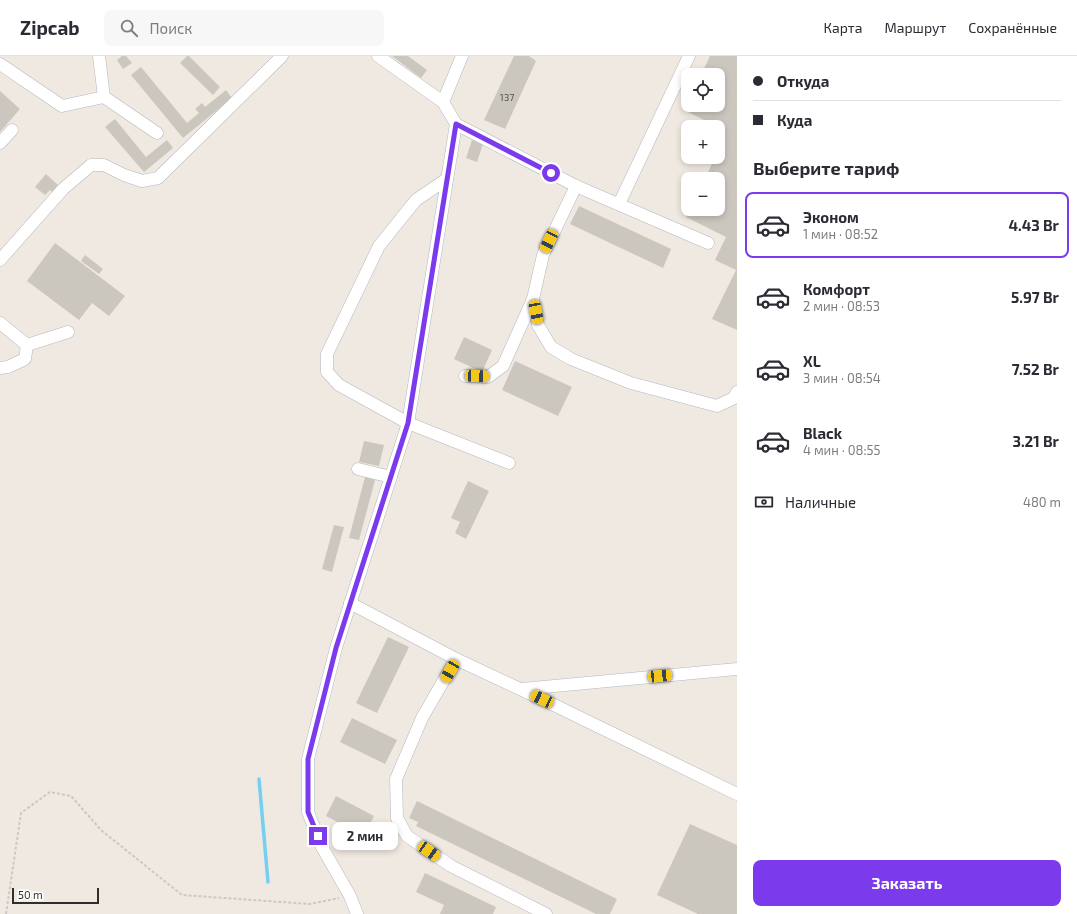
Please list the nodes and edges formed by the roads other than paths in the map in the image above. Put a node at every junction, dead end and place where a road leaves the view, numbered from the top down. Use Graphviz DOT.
graph roads {
  1 [pos="100,56"];
  2 [pos="282,56"];
  3 [pos="378,56"];
  4 [pos="462,56"];
  5 [pos="688,56"];
  6 [pos="0,64"];
  7 [pos="104,97"];
  8 [pos="443,102"];
  9 [pos="456,124"];
  10 [pos="12,130"];
  11 [pos="157,133"];
  12 [pos="0,143"];
  13 [pos="447,179"];
  14 [pos="576,186"];
  15 [pos="619,204"];
  16 [pos="708,243"];
  17 [pos="0,260"];
  18 [pos="533,299"];
  19 [pos="0,323"];
  20 [pos="68,332"];
  21 [pos="27,344"];
  22 [pos="0,368"];
  23 [pos="465,376"];
  24 [pos="736,396"];
  25 [pos="408,423"];
  26 [pos="510,463"];
  27 [pos="358,469"];
  28 [pos="391,477"];
  29 [pos="350,603"];
  30 [pos="456,659"];
  31 [pos="737,669"];
  32 [pos="521,689"];
  33 [pos="737,794"];
  34 [pos="357,914"];
  35 [pos="546,914"];
  1 -- 7 [label="street"];
  2 -- 17 [label="street"];
  3 -- 8 [label="street"];
  4 -- 8 [label="street"];
  5 -- 15 [label="street"];
  6 -- 7 [label="street"];
  7 -- 11 [label="street"];
  8 -- 9 [label="street"];
  9 -- 13 [label="street"];
  9 -- 14 [label="street"];
  10 -- 12 [label="street"];
  13 -- 25 [label="street"];
  13 -- 25 [label="street"];
  14 -- 15 [label="street"];
  14 -- 18 [label="street"];
  15 -- 16 [label="street"];
  18 -- 23 [label="street"];
  18 -- 24 [label="street"];
  19 -- 21 [label="street"];
  20 -- 21 [label="street"];
  21 -- 22 [label="street"];
  25 -- 26 [label="street"];
  25 -- 28 [label="street"];
  27 -- 28 [label="street"];
  28 -- 29 [label="street"];
  29 -- 30 [label="street"];
  29 -- 34 [label="street"];
  30 -- 32 [label="street"];
  30 -- 35 [label="street"];
  31 -- 32 [label="street"];
  32 -- 33 [label="street"];
}
